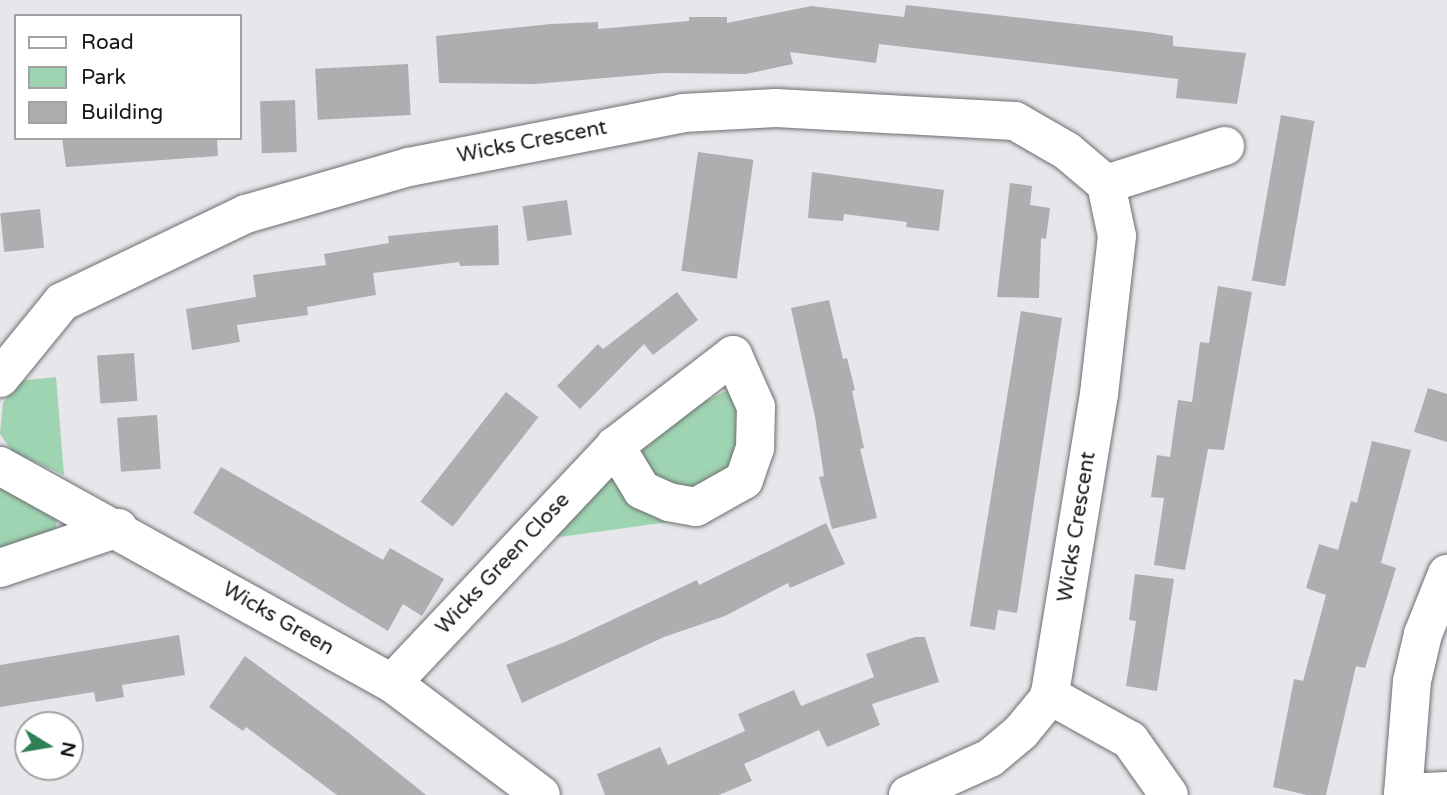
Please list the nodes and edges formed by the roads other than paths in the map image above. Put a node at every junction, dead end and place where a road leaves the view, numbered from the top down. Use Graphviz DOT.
graph roads {
  1 [pos="1226,146"];
  2 [pos="1106,184"];
  3 [pos="0,378"];
  4 [pos="615,446"];
  5 [pos="0,466"];
  6 [pos="118,528"];
  7 [pos="0,568"];
  8 [pos="1447,574"];
  9 [pos="392,683"];
  10 [pos="1049,695"];
  11 [pos="1447,791"];
  12 [pos="1403,794"];
  13 [pos="541,795"];
  14 [pos="908,795"];
  15 [pos="1169,795"];
  1 -- 2 [label="street"];
  2 -- 3 [label="street, Wicks Crescent"];
  2 -- 10 [label="street, Wicks Crescent"];
  4 -- 9 [label="street, Wicks Green Close"];
  5 -- 6 [label="street, Wicks Green"];
  6 -- 7 [label="street"];
  6 -- 9 [label="street, Wicks Green"];
  8 -- 12 [label="street"];
  9 -- 13 [label="street, Wicks Green"];
  10 -- 14 [label="street, Wicks Crescent"];
  10 -- 15 [label="street"];
  11 -- 12 [label="street"];
}
